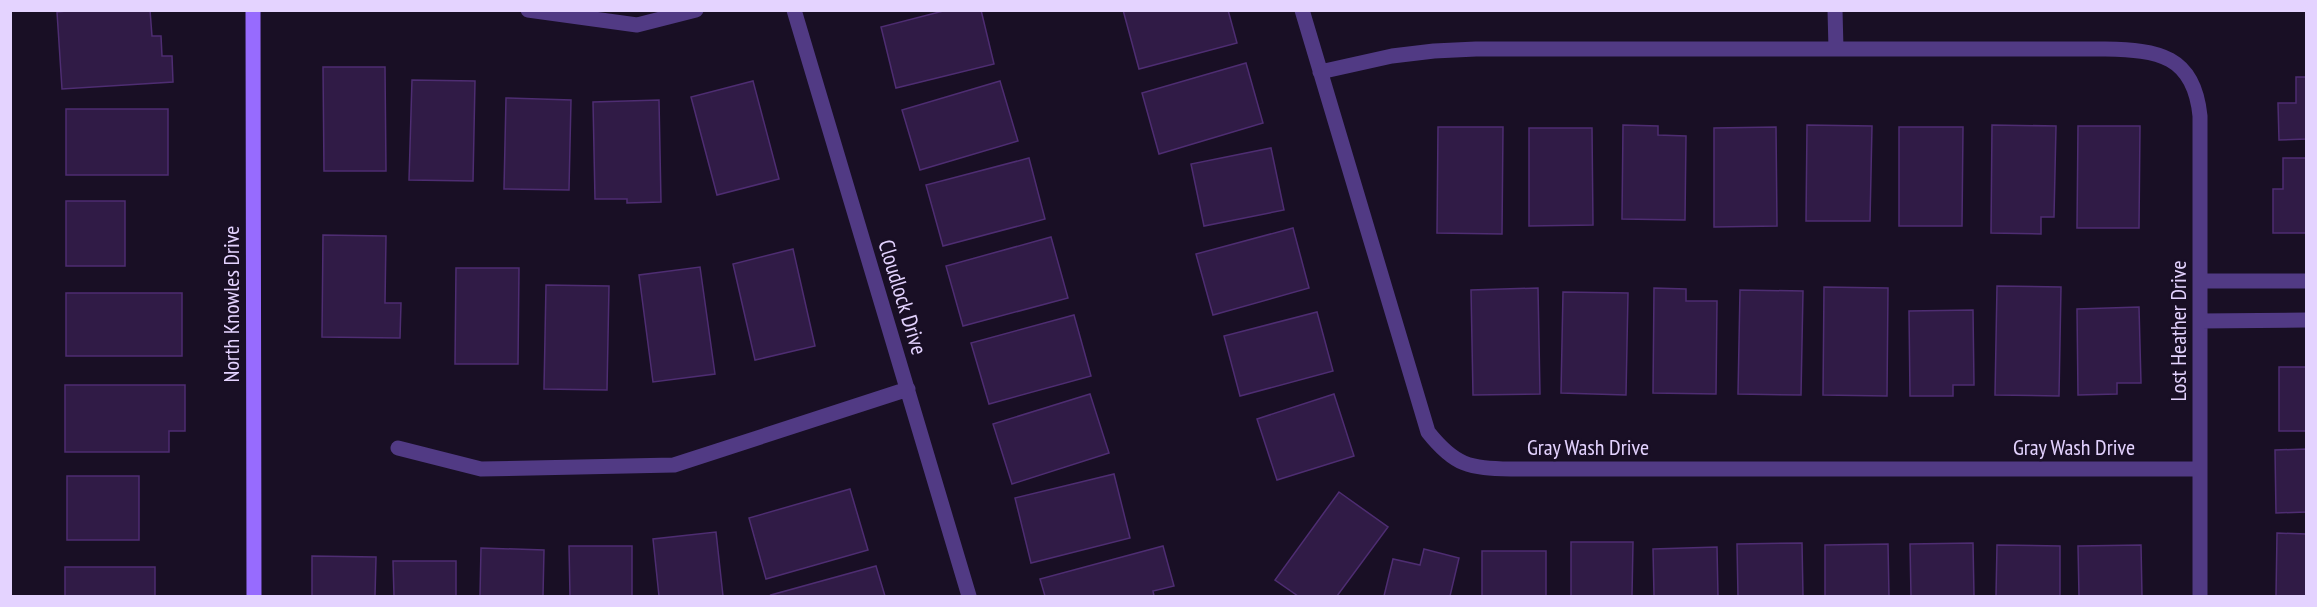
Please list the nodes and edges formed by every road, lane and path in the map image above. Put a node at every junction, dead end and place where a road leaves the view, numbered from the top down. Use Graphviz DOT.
graph roads {
  1 [pos="253,10"];
  2 [pos="528,10"];
  3 [pos="696,10"];
  4 [pos="794,10"];
  5 [pos="1302,10"];
  6 [pos="1835,10"];
  7 [pos="1836,49"];
  8 [pos="1320,72"];
  9 [pos="2200,281"];
  10 [pos="2307,281"];
  11 [pos="2307,320"];
  12 [pos="2200,321"];
  13 [pos="908,389"];
  14 [pos="398,448"];
  15 [pos="2200,469"];
  16 [pos="254,597"];
  17 [pos="969,597"];
  18 [pos="2200,597"];
  1 -- 16 [label="street, North Knowles Drive"];
  2 -- 3 [label="street"];
  4 -- 13 [label="street, Cloudlock Drive"];
  5 -- 8 [label="street, Gray Wash Drive"];
  6 -- 7 [label="street"];
  7 -- 8 [label="street"];
  7 -- 9 [label="street, Lost Heather Drive"];
  8 -- 15 [label="street, Gray Wash Drive"];
  9 -- 10 [label="street"];
  9 -- 12 [label="street, Lost Heather Drive"];
  11 -- 12 [label="street"];
  12 -- 15 [label="street, Lost Heather Drive"];
  13 -- 14 [label="street"];
  13 -- 17 [label="street, Cloudlock Drive"];
  15 -- 18 [label="street, Lost Heather Drive"];
}
